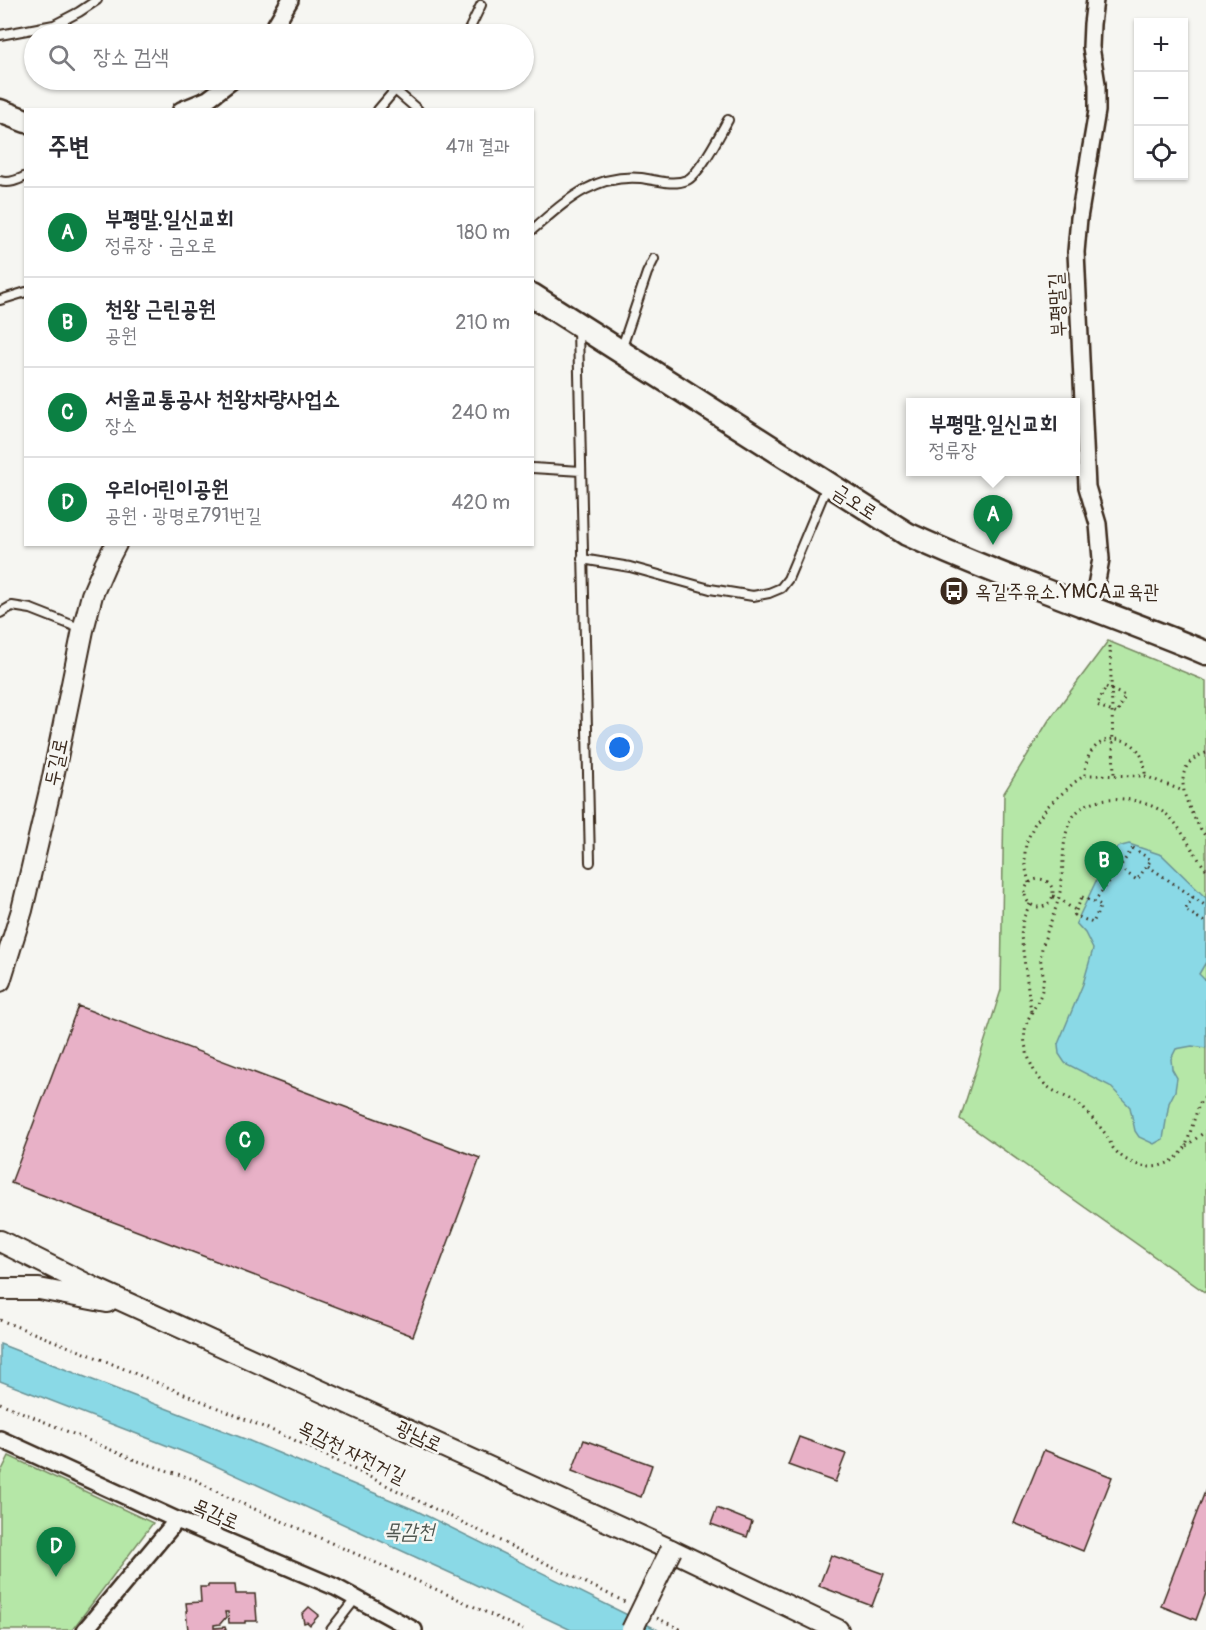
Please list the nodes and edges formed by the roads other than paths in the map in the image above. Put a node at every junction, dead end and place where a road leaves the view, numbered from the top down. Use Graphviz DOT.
graph roads {
  1 [pos="97,0"];
  2 [pos="290,0"];
  3 [pos="1095,0"];
  4 [pos="481,5"];
  5 [pos="58,24"];
  6 [pos="276,24"];
  7 [pos="472,24"];
  8 [pos="24,31"];
  9 [pos="0,35"];
  10 [pos="220,90"];
  11 [pos="395,90"];
  12 [pos="185,108"];
  13 [pos="380,108"];
  14 [pos="416,108"];
  15 [pos="0,111"];
  16 [pos="24,120"];
  17 [pos="728,120"];
  18 [pos="24,177"];
  19 [pos="0,181"];
  20 [pos="534,228"];
  21 [pos="654,259"];
  22 [pos="24,293"];
  23 [pos="534,296"];
  24 [pos="0,300"];
  25 [pos="578,324"];
  26 [pos="621,352"];
  27 [pos="534,468"];
  28 [pos="581,471"];
  29 [pos="828,485"];
  30 [pos="115,546"];
  31 [pos="582,559"];
  32 [pos="1092,607"];
  33 [pos="0,613"];
  34 [pos="83,630"];
  35 [pos="1204,649"];
  36 [pos="590,862"];
  37 [pos="6,942"];
  38 [pos="0,981"];
  39 [pos="0,1241"];
  40 [pos="0,1289"];
  41 [pos="146,1310"];
  42 [pos="0,1439"];
  43 [pos="177,1520"];
  44 [pos="671,1550"];
  45 [pos="356,1598"];
  46 [pos="85,1630"];
  47 [pos="332,1630"];
  48 [pos="414,1630"];
  49 [pos="632,1630"];
  50 [pos="838,1630"];
  1 -- 5 [label="lane"];
  2 -- 6 [label="street"];
  3 -- 32 [label="street, 부평말길"];
  4 -- 7 [label="lane"];
  8 -- 9 [label="lane"];
  10 -- 12 [label="street"];
  11 -- 13 [label="lane"];
  11 -- 14 [label="lane"];
  15 -- 16 [label="main road"];
  17 -- 20 [label="lane"];
  18 -- 19 [label="lane"];
  21 -- 26 [label="lane"];
  22 -- 24 [label="lane"];
  23 -- 25 [label="main road, 금오로"];
  25 -- 26 [label="main road, 금오로"];
  25 -- 28 [label="lane"];
  26 -- 29 [label="main road, 금오로"];
  27 -- 28 [label="lane"];
  28 -- 31 [label="lane"];
  29 -- 31 [label="lane"];
  29 -- 32 [label="main road, 금오로"];
  30 -- 34 [label="street, 두길로"];
  31 -- 36 [label="lane"];
  32 -- 35 [label="main road, 금오로"];
  33 -- 34 [label="lane"];
  34 -- 37 [label="street, 두길로"];
  37 -- 38 [label="street, 두길로"];
  39 -- 41 [label="street, 광남로"];
  40 -- 41 [label="street"];
  41 -- 44 [label="street, 광남로"];
  42 -- 43 [label="street, 목감로"];
  43 -- 45 [label="street, 목감로"];
  43 -- 46 [label="street"];
  44 -- 49 [label="street, bridge"];
  44 -- 50 [label="street, 광남로"];
  45 -- 47 [label="lane"];
  45 -- 48 [label="street, 목감로"];
}
